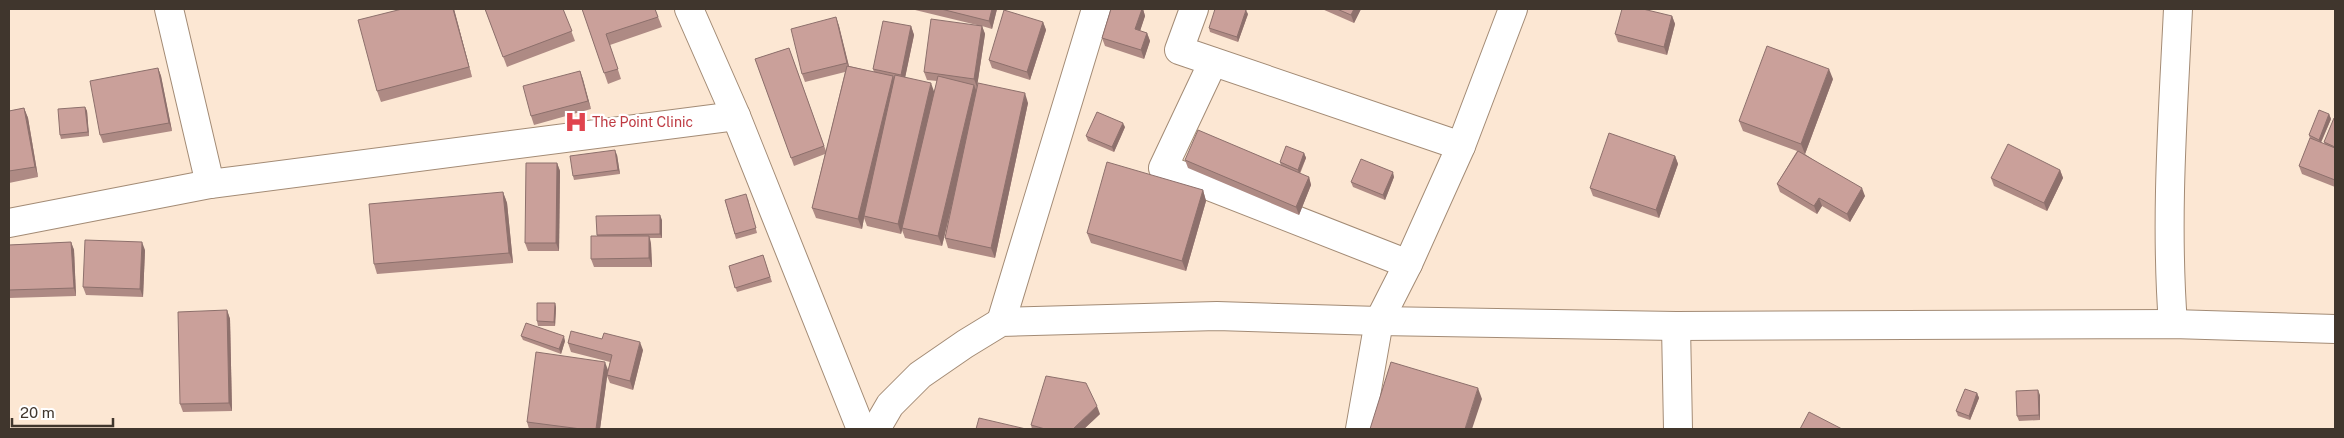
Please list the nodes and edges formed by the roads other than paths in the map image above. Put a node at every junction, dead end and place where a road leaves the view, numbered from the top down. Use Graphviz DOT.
graph roads {
  1 [pos="169,9"];
  2 [pos="689,9"];
  3 [pos="1096,9"];
  4 [pos="1194,9"];
  5 [pos="1513,9"];
  6 [pos="2178,9"];
  7 [pos="1213,62"];
  8 [pos="736,116"];
  9 [pos="1461,146"];
  10 [pos="210,184"];
  11 [pos="9,223"];
  12 [pos="1408,264"];
  13 [pos="1379,321"];
  14 [pos="1001,322"];
  15 [pos="2173,324"];
  16 [pos="1676,326"];
  17 [pos="2335,329"];
  18 [pos="861,429"];
  19 [pos="876,429"];
  20 [pos="1360,429"];
  21 [pos="1678,429"];
  1 -- 10 [label="street"];
  2 -- 8 [label="street"];
  3 -- 14 [label="street"];
  4 -- 7 [label="street"];
  5 -- 9 [label="street"];
  6 -- 15 [label="street"];
  7 -- 9 [label="street"];
  7 -- 12 [label="street"];
  8 -- 10 [label="street"];
  8 -- 18 [label="street"];
  9 -- 12 [label="street"];
  10 -- 11 [label="street"];
  12 -- 13 [label="street"];
  13 -- 14 [label="street"];
  13 -- 16 [label="street"];
  13 -- 20 [label="street"];
  14 -- 19 [label="street"];
  15 -- 16 [label="street"];
  15 -- 17 [label="street"];
  16 -- 21 [label="street"];
}
